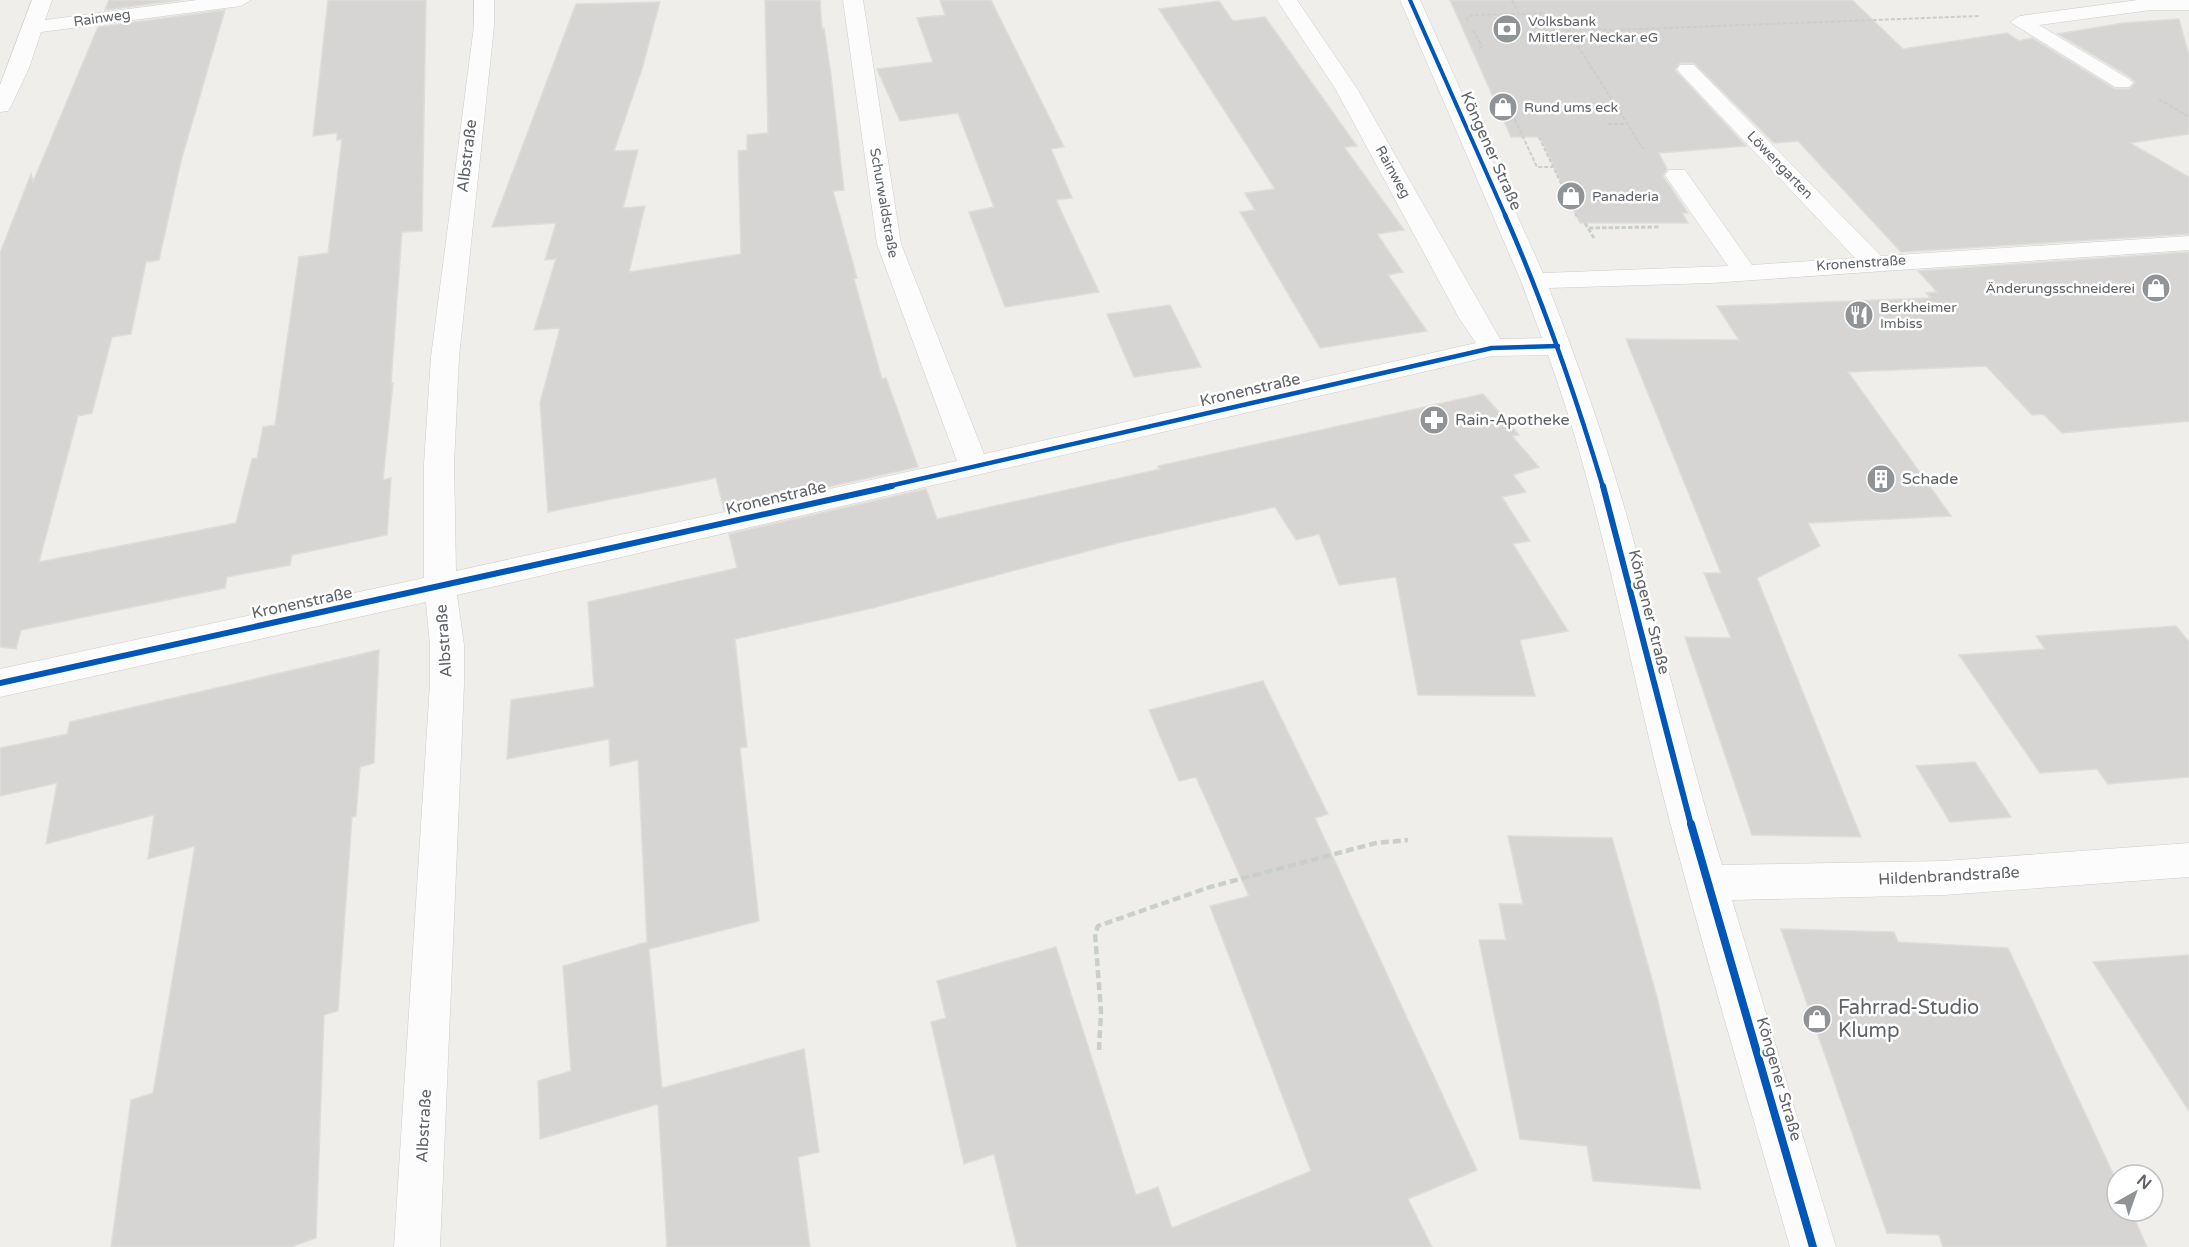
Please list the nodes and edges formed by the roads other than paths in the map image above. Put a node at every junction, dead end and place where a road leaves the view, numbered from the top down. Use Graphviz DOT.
graph roads {
  1 [pos="42,0"];
  2 [pos="241,0"];
  3 [pos="484,0"];
  4 [pos="853,0"];
  5 [pos="1287,0"];
  6 [pos="1410,0"];
  7 [pos="2189,4"];
  8 [pos="34,27"];
  9 [pos="1687,69"];
  10 [pos="2122,83"];
  11 [pos="0,106"];
  12 [pos="1677,174"];
  13 [pos="1808,226"];
  14 [pos="2189,243"];
  15 [pos="1873,262"];
  16 [pos="1842,264"];
  17 [pos="1745,272"];
  18 [pos="1534,281"];
  19 [pos="1558,346"];
  20 [pos="1492,348"];
  21 [pos="973,465"];
  22 [pos="440,587"];
  23 [pos="0,683"];
  24 [pos="2189,861"];
  25 [pos="1710,883"];
  26 [pos="417,1247"];
  27 [pos="1813,1247"];
  1 -- 8 [label="street"];
  2 -- 8 [label="street, Rainweg"];
  3 -- 22 [label="street, Albstraße"];
  4 -- 21 [label="street, Schurwaldstraße"];
  5 -- 20 [label="street, Rainweg"];
  6 -- 18 [label="street, Köngener Straße"];
  7 -- 10 [label="street"];
  8 -- 11 [label="street"];
  9 -- 15 [label="street, Löwengarten"];
  12 -- 17 [label="street"];
  13 -- 16 [label="street"];
  14 -- 15 [label="street, Kronenstraße"];
  15 -- 16 [label="street, Kronenstraße"];
  16 -- 17 [label="street, Kronenstraße"];
  17 -- 18 [label="street, Kronenstraße"];
  18 -- 19 [label="street, Köngener Straße"];
  19 -- 20 [label="street, Kronenstraße"];
  19 -- 25 [label="street, Köngener Straße"];
  20 -- 21 [label="street, Kronenstraße"];
  21 -- 22 [label="street, Kronenstraße"];
  22 -- 23 [label="street, Kronenstraße"];
  22 -- 26 [label="street, Albstraße"];
  24 -- 25 [label="street, Hildenbrandstraße"];
  25 -- 27 [label="street, Köngener Straße"];
}
